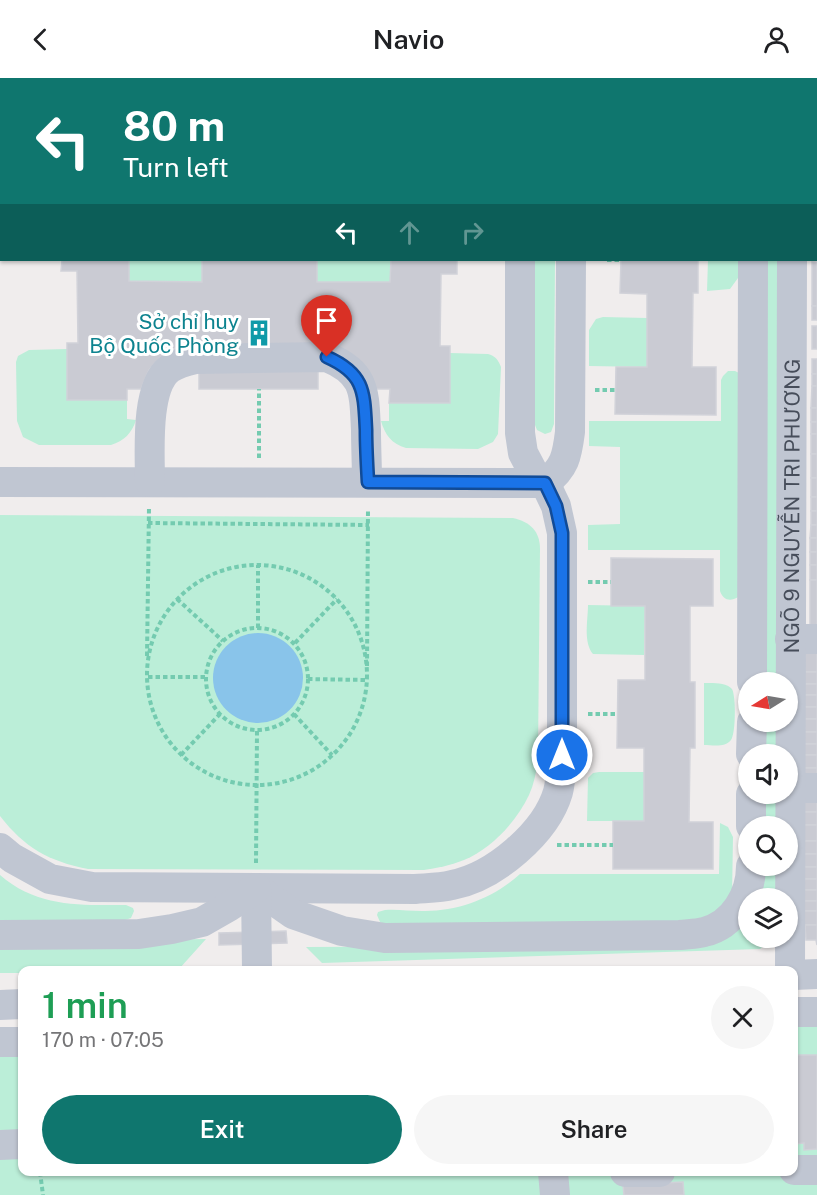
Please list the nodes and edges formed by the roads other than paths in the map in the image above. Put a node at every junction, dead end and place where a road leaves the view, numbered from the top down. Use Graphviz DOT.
graph roads {
  1 [pos="520,261"];
  2 [pos="571,261"];
  3 [pos="753,261"];
  4 [pos="792,261"];
  5 [pos="0,482"];
  6 [pos="150,482"];
  7 [pos="368,482"];
  8 [pos="545,483"];
  9 [pos="803,639"];
  10 [pos="752,672"];
  11 [pos="803,788"];
  12 [pos="0,848"];
  13 [pos="750,876"];
  14 [pos="256,888"];
  15 [pos="0,935"];
  16 [pos="257,966"];
  17 [pos="790,966"];
  18 [pos="817,974"];
  19 [pos="798,975"];
  20 [pos="18,1004"];
  21 [pos="0,1005"];
  22 [pos="798,1012"];
  23 [pos="817,1012"];
  24 [pos="0,1042"];
  25 [pos="18,1042"];
  26 [pos="18,1144"];
  27 [pos="0,1145"];
  28 [pos="798,1170"];
  29 [pos="817,1170"];
  30 [pos="553,1176"];
  31 [pos="555,1195"];
  1 -- 8 [label="street"];
  2 -- 8 [label="street"];
  3 -- 10 [label="street"];
  4 -- 9 [label="street, NGÕ 9 NGUYỄN TRI PHƯƠNG"];
  5 -- 6 [label="street"];
  6 -- 7 [label="street"];
  6 -- 7 [label="street"];
  7 -- 8 [label="street"];
  8 -- 14 [label="street"];
  9 -- 11 [label="street, NGÕ 9 NGUYỄN TRI PHƯƠNG"];
  11 -- 17 [label="street, NGÕ 9 NGUYỄN TRI PHƯƠNG"];
  12 -- 14 [label="street"];
  13 -- 14 [label="street"];
  14 -- 15 [label="street"];
  14 -- 16 [label="street"];
  18 -- 19 [label="street"];
  20 -- 21 [label="street"];
  22 -- 23 [label="street"];
  24 -- 25 [label="street"];
  26 -- 27 [label="street"];
  28 -- 29 [label="street"];
  30 -- 31 [label="street"];
}
